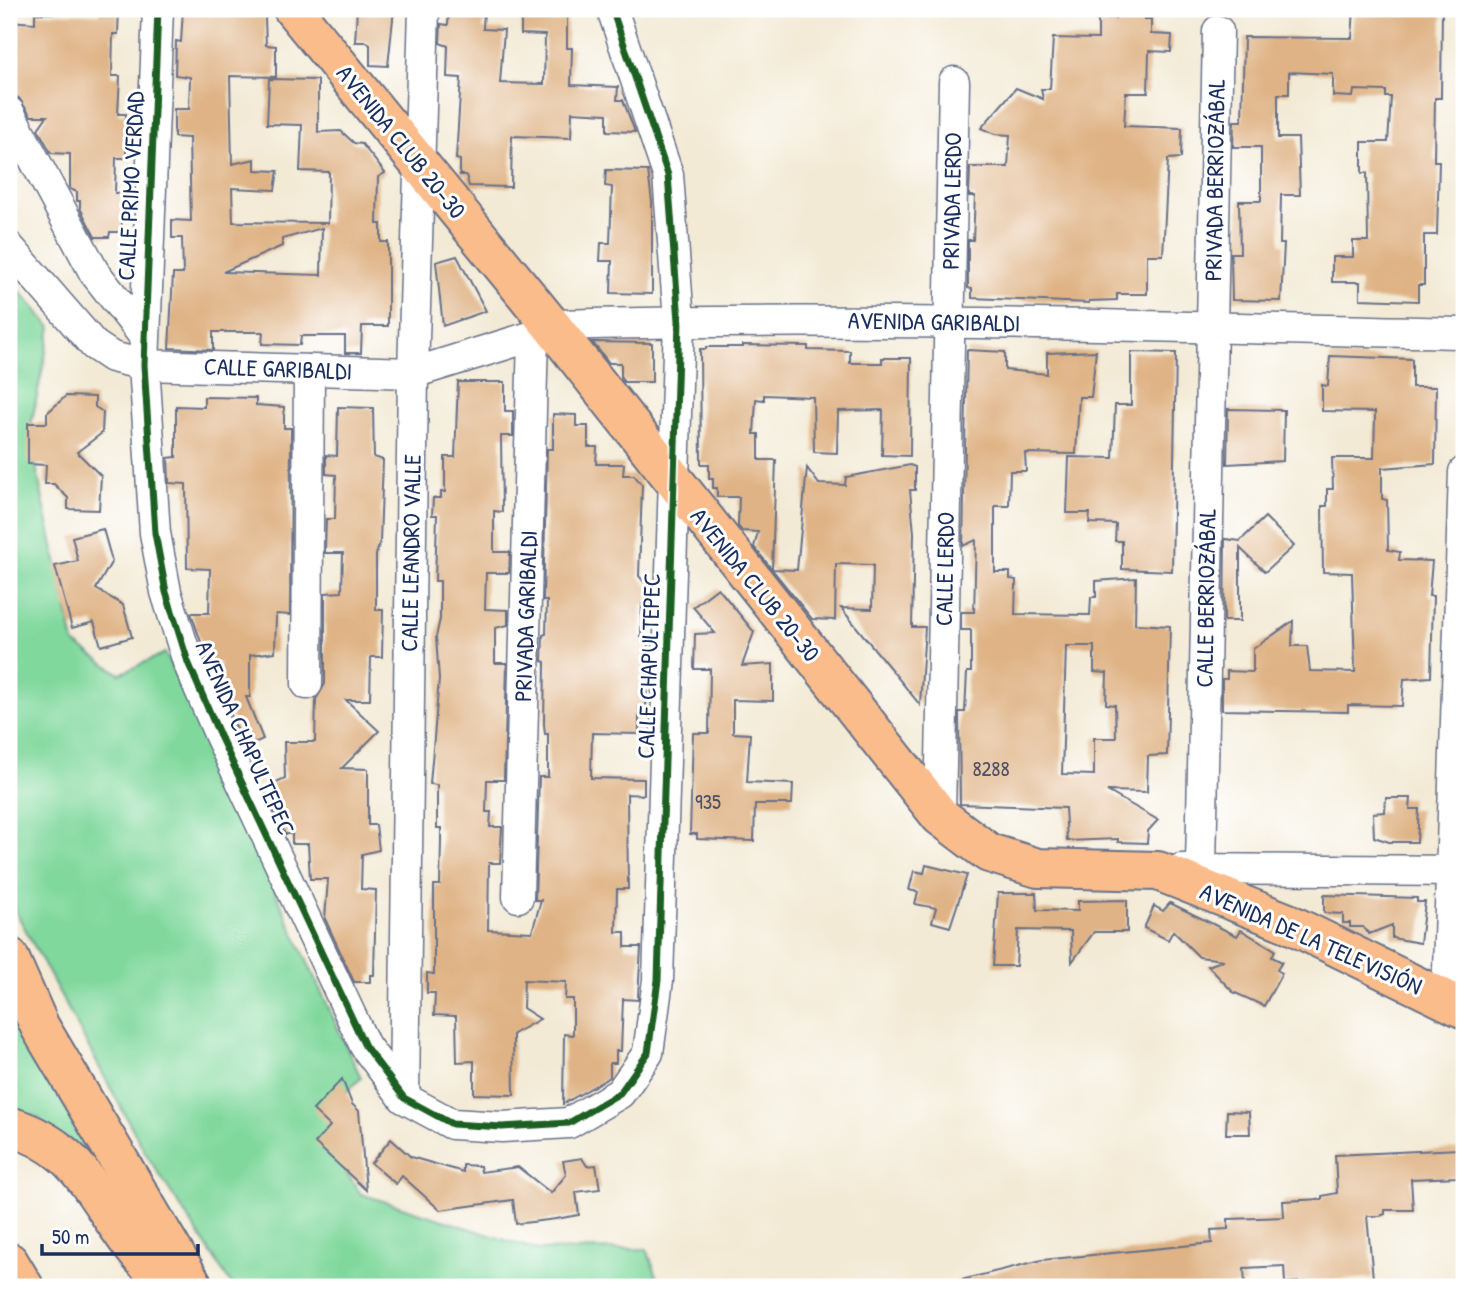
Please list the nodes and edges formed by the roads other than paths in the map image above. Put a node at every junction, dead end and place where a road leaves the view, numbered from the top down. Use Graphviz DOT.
graph roads {
  1 [pos="158,9"];
  2 [pos="293,9"];
  3 [pos="424,9"];
  4 [pos="612,9"];
  5 [pos="627,9"];
  6 [pos="1218,31"];
  7 [pos="627,49"];
  8 [pos="954,82"];
  9 [pos="9,112"];
  10 [pos="418,162"];
  11 [pos="9,247"];
  12 [pos="679,321"];
  13 [pos="949,321"];
  14 [pos="1211,328"];
  15 [pos="542,330"];
  16 [pos="1464,333"];
  17 [pos="144,351"];
  18 [pos="309,370"];
  19 [pos="413,373"];
  20 [pos="1464,472"];
  21 [pos="674,482"];
  22 [pos="307,684"];
  23 [pos="940,817"];
  24 [pos="1201,867"];
  25 [pos="1158,871"];
  26 [pos="1458,871"];
  27 [pos="518,897"];
  28 [pos="9,957"];
  29 [pos="1456,1005"];
  30 [pos="404,1098"];
  31 [pos="9,1126"];
  32 [pos="9,1262"];
  33 [pos="24,1287"];
  34 [pos="181,1287"];
  35 [pos="194,1287"];
  1 -- 17 [label="street, CALLE PRIMO VERDAD"];
  2 -- 10 [label="main road, AVENIDA CLUB 20-30"];
  3 -- 10 [label="street, CALLE LEANDRO VALLE"];
  4 -- 7 [label="street, CALLE CHAPULTEPEC"];
  5 -- 7 [label="street"];
  6 -- 14 [label="street, PRIVADA BERRIOZÁBAL"];
  7 -- 12 [label="street, CALLE CHAPULTEPEC"];
  8 -- 13 [label="street, PRIVADA LERDO"];
  9 -- 17 [label="street"];
  10 -- 15 [label="main road, AVENIDA CLUB 20-30"];
  10 -- 19 [label="street, CALLE LEANDRO VALLE"];
  11 -- 17 [label="street, CALLE GARIBALDI"];
  12 -- 13 [label="street, AVENIDA GARIBALDI"];
  12 -- 15 [label="street, AVENIDA GARIBALDI"];
  12 -- 21 [label="street, CALLE CHAPULTEPEC"];
  13 -- 14 [label="street, AVENIDA GARIBALDI"];
  13 -- 23 [label="street, CALLE LERDO"];
  14 -- 16 [label="street, AVENIDA GARIBALDI"];
  14 -- 24 [label="street, CALLE BERRIOZÁBAL"];
  15 -- 19 [label="street, AVENIDA GARIBALDI"];
  15 -- 21 [label="main road, AVENIDA CLUB 20-30"];
  15 -- 27 [label="street, PRIVADA GARIBALDI"];
  17 -- 18 [label="street, CALLE GARIBALDI"];
  17 -- 30 [label="street, AVENIDA CHAPULTEPEC"];
  18 -- 19 [label="street, CALLE GARIBALDI"];
  18 -- 22 [label="street"];
  19 -- 30 [label="street, CALLE LEANDRO VALLE"];
  20 -- 26 [label="street"];
  21 -- 23 [label="main road, AVENIDA CLUB 20-30"];
  21 -- 30 [label="street, CALLE CHAPULTEPEC"];
  23 -- 25 [label="main road, AVENIDA CLUB 20-30"];
  24 -- 25 [label="street"];
  24 -- 26 [label="street"];
  25 -- 29 [label="main road, AVENIDA DE LA TELEVISIÓN"];
  26 -- 29 [label="street"];
  28 -- 35 [label="main road"];
  31 -- 34 [label="main road"];
  32 -- 33 [label="main road"];
}
